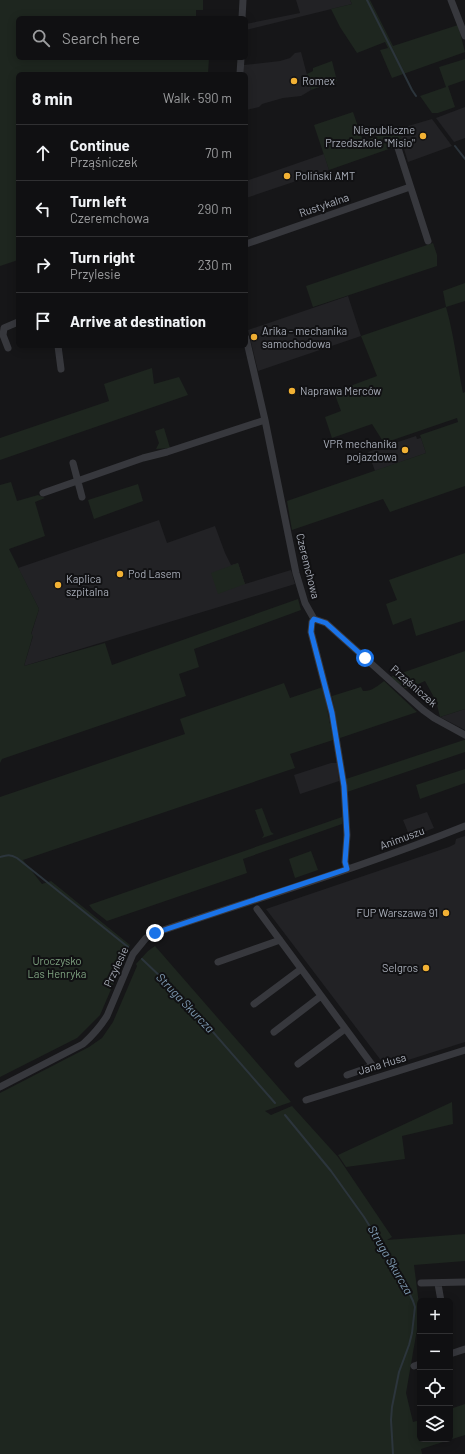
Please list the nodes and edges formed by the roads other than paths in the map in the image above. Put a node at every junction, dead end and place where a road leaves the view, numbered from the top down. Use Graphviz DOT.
graph roads {
  1 [pos="243,0"];
  2 [pos="450,0"];
  3 [pos="242,16"];
  4 [pos="465,36"];
  5 [pos="241,60"];
  6 [pos="240,72"];
  7 [pos="398,148"];
  8 [pos="410,187"];
  9 [pos="428,241"];
  10 [pos="248,243"];
  11 [pos="16,323"];
  12 [pos="248,347"];
  13 [pos="8,348"];
  14 [pos="58,348"];
  15 [pos="61,369"];
  16 [pos="265,420"];
  17 [pos="73,463"];
  18 [pos="77,481"];
  19 [pos="43,493"];
  20 [pos="82,497"];
  21 [pos="314,619"];
  22 [pos="465,735"];
  23 [pos="465,826"];
  24 [pos="347,869"];
  25 [pos="257,909"];
  26 [pos="280,940"];
  27 [pos="218,962"];
  28 [pos="301,969"];
  29 [pos="320,996"];
  30 [pos="254,1004"];
  31 [pos="345,1029"];
  32 [pos="274,1032"];
  33 [pos="465,1050"];
  34 [pos="298,1064"];
  35 [pos="347,1075"];
  36 [pos="0,1087"];
  37 [pos="306,1100"];
  38 [pos="465,1282"];
  39 [pos="421,1283"];
  40 [pos="438,1284"];
  41 [pos="440,1298"];
  42 [pos="465,1349"];
  43 [pos="453,1353"];
  1 -- 3 [label="street"];
  2 -- 4 [label="street"];
  5 -- 6 [label="street"];
  7 -- 8 [label="street"];
  8 -- 9 [label="street"];
  8 -- 10 [label="street, Rustykalna"];
  11 -- 13 [label="street"];
  12 -- 16 [label="street, Czeremchowa"];
  14 -- 15 [label="street"];
  16 -- 18 [label="street"];
  16 -- 21 [label="street, Czeremchowa"];
  17 -- 18 [label="street"];
  18 -- 19 [label="street"];
  18 -- 20 [label="street"];
  21 -- 22 [label="street, Prząśniczek"];
  21 -- 24 [label="street"];
  23 -- 24 [label="street, Animuszu"];
  24 -- 36 [label="street, Przylesie"];
  25 -- 26 [label="street"];
  26 -- 27 [label="street"];
  26 -- 28 [label="street"];
  28 -- 29 [label="street"];
  28 -- 30 [label="street"];
  29 -- 31 [label="street"];
  29 -- 32 [label="street"];
  31 -- 34 [label="street"];
  31 -- 35 [label="street"];
  33 -- 37 [label="street, Jana Husa"];
  38 -- 40 [label="street"];
  39 -- 40 [label="street"];
  40 -- 41 [label="street"];
  42 -- 43 [label="street"];
}
